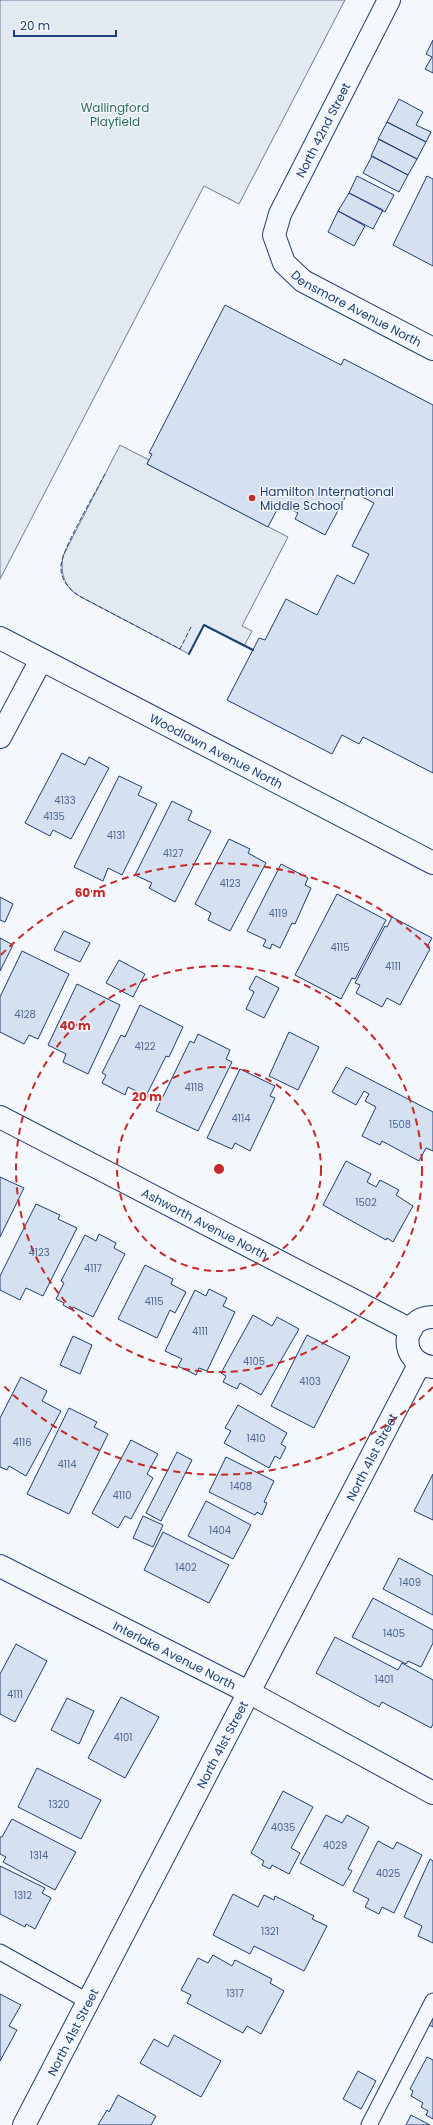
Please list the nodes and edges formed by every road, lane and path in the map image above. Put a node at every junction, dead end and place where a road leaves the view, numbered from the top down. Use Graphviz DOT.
graph roads {
  1 [pos="389,0"];
  2 [pos="284,263"];
  3 [pos="433,349"];
  4 [pos="0,638"];
  5 [pos="41,660"];
  6 [pos="0,738"];
  7 [pos="433,863"];
  8 [pos="0,1117"];
  9 [pos="433,1317"];
  10 [pos="410,1330"];
  11 [pos="426,1365"];
  12 [pos="0,1566"];
  13 [pos="250,1693"];
  14 [pos="433,1793"];
  15 [pos="0,1952"];
  16 [pos="433,2001"];
  17 [pos="89,2002"];
  18 [pos="24,2125"];
  19 [pos="369,2125"];
  1 -- 2 [label="street, North 42nd Street"];
  2 -- 3 [label="street, Densmore Avenue North"];
  4 -- 5 [label="street, Woodlawn Avenue North"];
  5 -- 6 [label="street"];
  5 -- 7 [label="street, Woodlawn Avenue North"];
  8 -- 10 [label="street, Ashworth Avenue North"];
  9 -- 10 [label="street"];
  10 -- 11 [label="street"];
  11 -- 13 [label="street, North 41st Street"];
  12 -- 13 [label="street, Interlake Avenue North"];
  13 -- 14 [label="street, Interlake Avenue North"];
  13 -- 17 [label="street, North 41st Street"];
  15 -- 17 [label="lane"];
  16 -- 19 [label="lane"];
  17 -- 18 [label="street, North 41st Street"];
}
